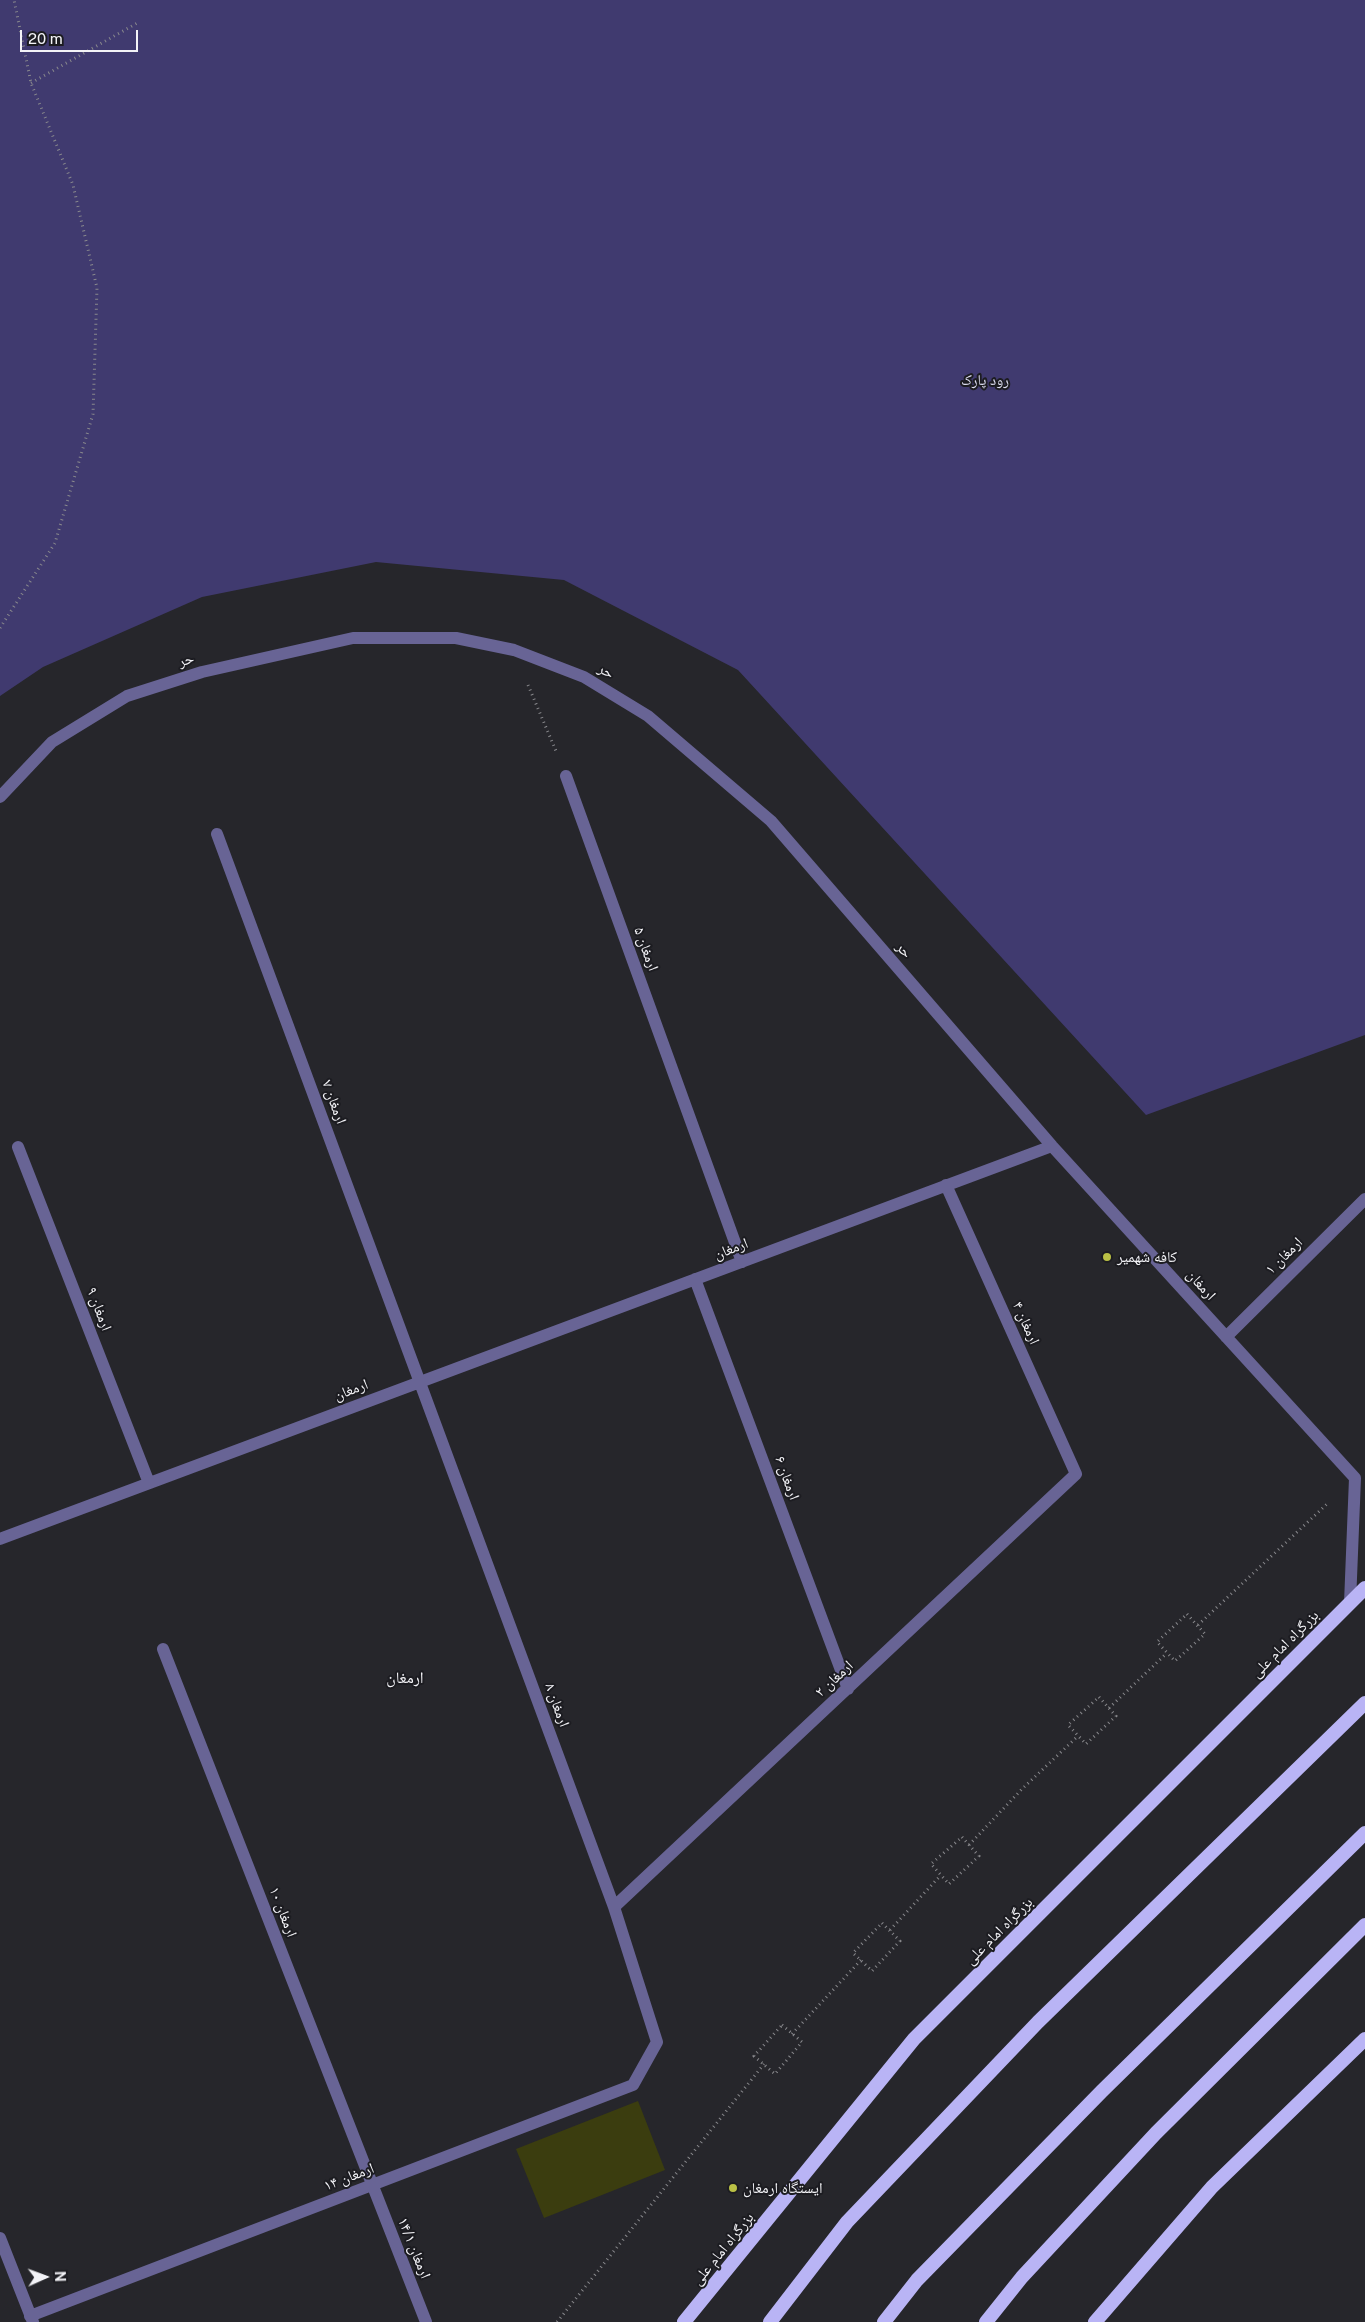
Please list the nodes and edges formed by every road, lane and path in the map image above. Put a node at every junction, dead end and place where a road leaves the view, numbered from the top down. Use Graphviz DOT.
graph roads {
  1 [pos="14,0"];
  2 [pos="138,22"];
  3 [pos="31,83"];
  4 [pos="0,628"];
  5 [pos="514,650"];
  6 [pos="566,776"];
  7 [pos="0,797"];
  8 [pos="217,834"];
  9 [pos="1052,1146"];
  10 [pos="18,1147"];
  11 [pos="946,1185"];
  12 [pos="1365,1199"];
  13 [pos="742,1262"];
  14 [pos="695,1279"];
  15 [pos="1226,1337"];
  16 [pos="421,1382"];
  17 [pos="1076,1474"];
  18 [pos="1360,1477"];
  19 [pos="149,1483"];
  20 [pos="0,1539"];
  21 [pos="1365,1588"];
  22 [pos="1350,1603"];
  23 [pos="1198,1625"];
  24 [pos="163,1650"];
  25 [pos="1167,1653"];
  26 [pos="848,1689"];
  27 [pos="1365,1703"];
  28 [pos="1109,1708"];
  29 [pos="1078,1736"];
  30 [pos="1365,1833"];
  31 [pos="969,1845"];
  32 [pos="941,1875"];
  33 [pos="614,1907"];
  34 [pos="1365,1925"];
  35 [pos="890,1930"];
  36 [pos="861,1960"];
  37 [pos="792,2034"];
  38 [pos="1365,2039"];
  39 [pos="657,2042"];
  40 [pos="764,2064"];
  41 [pos="372,2186"];
  42 [pos="0,2238"];
  43 [pos="32,2319"];
  44 [pos="426,2322"];
  45 [pos="557,2322"];
  46 [pos="684,2322"];
  47 [pos="770,2322"];
  48 [pos="884,2322"];
  49 [pos="986,2322"];
  50 [pos="1095,2322"];
  1 -- 3 [label="path"];
  2 -- 3 [label="path"];
  3 -- 4 [label="path"];
  5 -- 6 [label="path"];
  5 -- 7 [label="street, حر"];
  5 -- 9 [label="street, حر"];
  6 -- 13 [label="street, ارمغان ۵"];
  8 -- 16 [label="street, ارمغان ۷"];
  9 -- 11 [label="street, ارمغان"];
  9 -- 15 [label="street, ارمغان"];
  10 -- 19 [label="street, ارمغان ۹"];
  11 -- 13 [label="street, ارمغان"];
  11 -- 17 [label="street, ارمغان ۴"];
  12 -- 15 [label="street, ارمغان ۱"];
  13 -- 14 [label="street, ارمغان"];
  14 -- 16 [label="street, ارمغان"];
  14 -- 26 [label="street, ارمغان ۶"];
  15 -- 18 [label="street, ارمغان"];
  16 -- 19 [label="street, ارمغان"];
  16 -- 33 [label="street, ارمغان ۸"];
  17 -- 26 [label="street, ارمغان ۲"];
  18 -- 22 [label="street"];
  18 -- 23 [label="path"];
  19 -- 20 [label="street, ارمغان"];
  21 -- 22 [label="highway, بزرگراه امام علی"];
  22 -- 46 [label="highway, بزرگراه امام علی"];
  23 -- 25 [label="path"];
  23 -- 25 [label="path"];
  24 -- 41 [label="street, ارمغان ۱۰"];
  25 -- 28 [label="path"];
  26 -- 33 [label="street, ارمغان ۲"];
  27 -- 47 [label="highway"];
  28 -- 29 [label="path"];
  28 -- 29 [label="path"];
  29 -- 31 [label="path"];
  30 -- 48 [label="highway"];
  31 -- 32 [label="path"];
  31 -- 32 [label="path"];
  32 -- 35 [label="path"];
  33 -- 39 [label="street, ارمغان ۸"];
  34 -- 49 [label="highway"];
  35 -- 36 [label="path"];
  35 -- 36 [label="path"];
  36 -- 37 [label="path"];
  37 -- 40 [label="path"];
  37 -- 40 [label="path"];
  38 -- 50 [label="highway"];
  39 -- 41 [label="street, ارمغان ۱۴"];
  40 -- 45 [label="path"];
  41 -- 43 [label="street, ارمغان ۱۴"];
  41 -- 44 [label="street, ارمغان ۱۴/۱"];
  42 -- 43 [label="street"];
}
